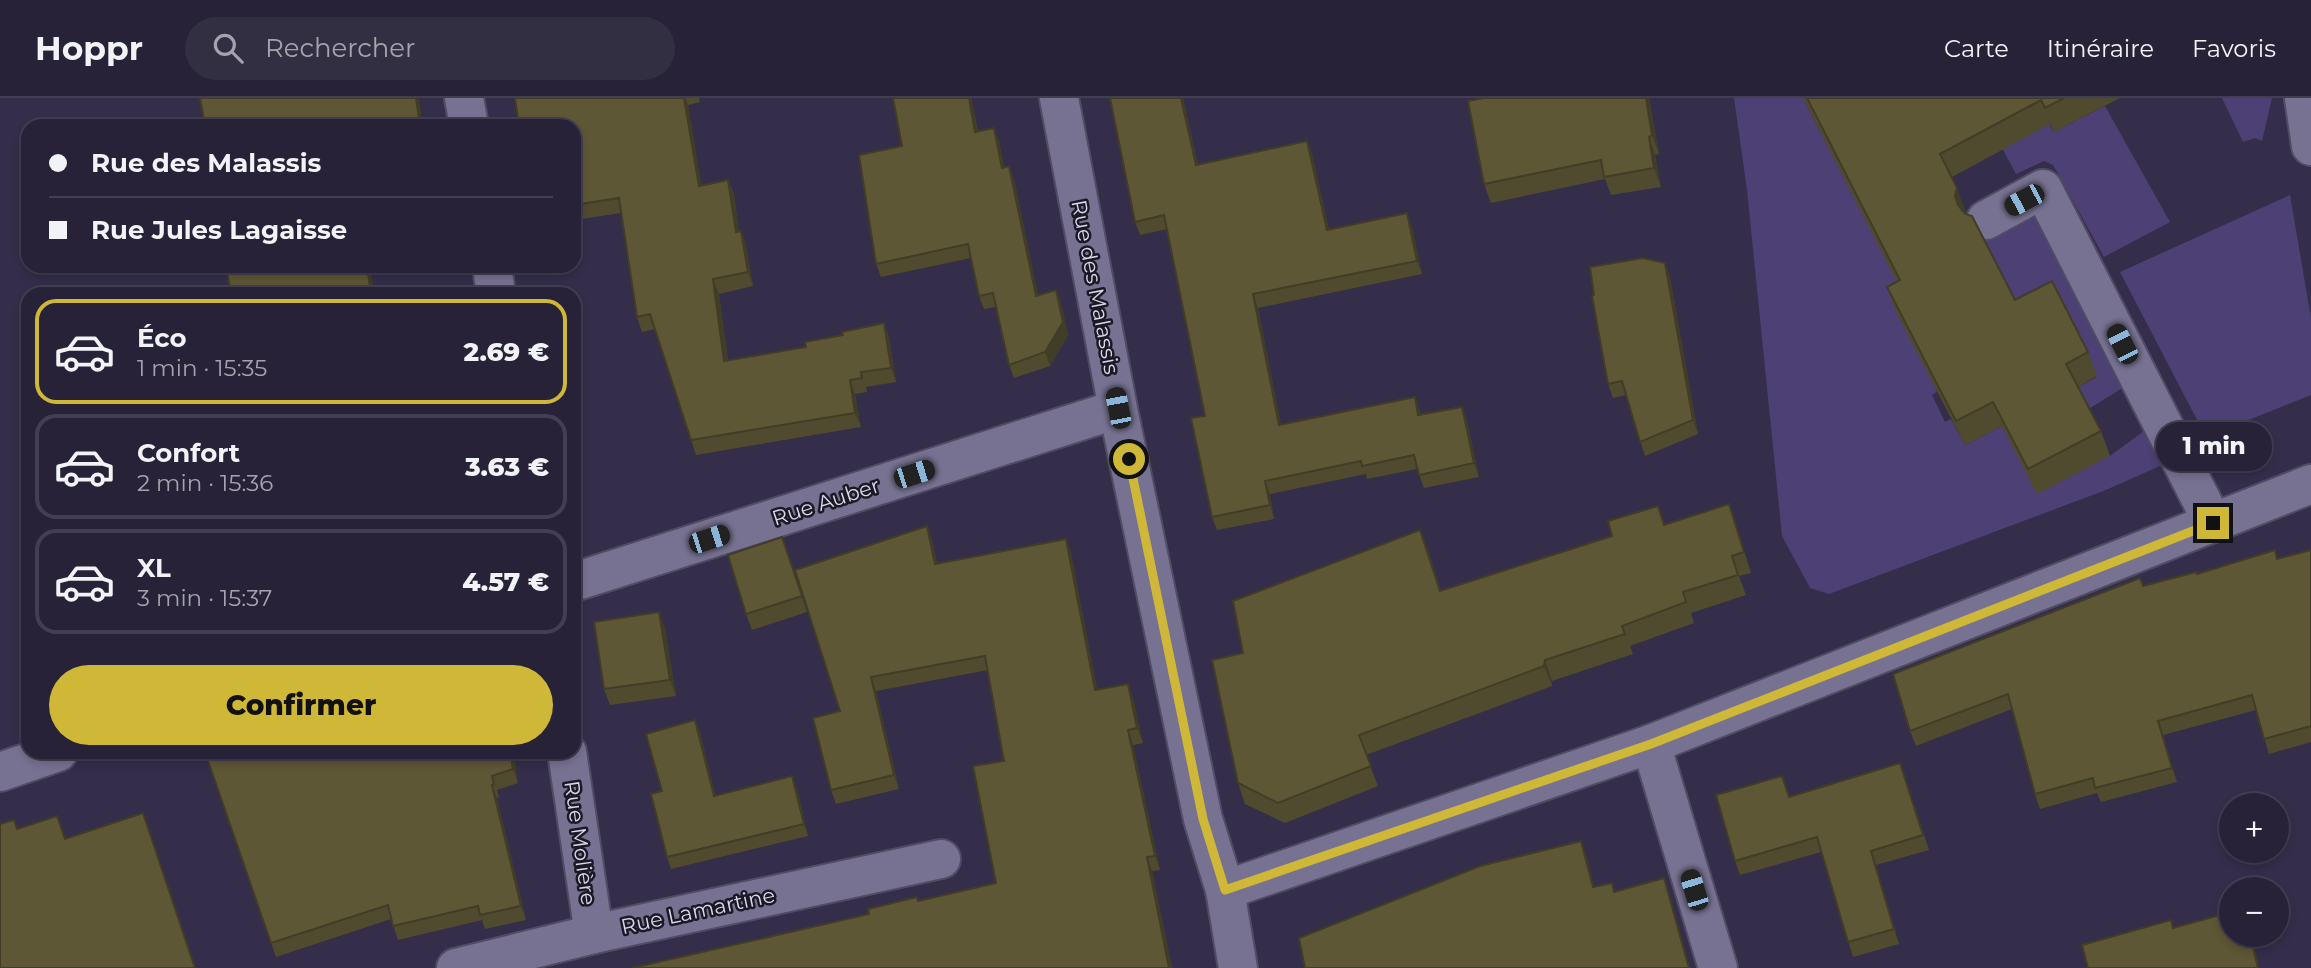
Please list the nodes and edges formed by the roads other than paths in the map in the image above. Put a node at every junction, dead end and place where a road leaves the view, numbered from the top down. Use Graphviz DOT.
graph roads {
  1 [pos="464,98"];
  2 [pos="1059,98"];
  3 [pos="2304,98"];
  4 [pos="468,119"];
  5 [pos="2311,146"];
  6 [pos="1986,220"];
  7 [pos="1118,408"];
  8 [pos="2311,484"];
  9 [pos="2213,523"];
  10 [pos="581,580"];
  11 [pos="1651,744"];
  12 [pos="38,759"];
  13 [pos="568,759"];
  14 [pos="0,772"];
  15 [pos="941,859"];
  16 [pos="1225,890"];
  17 [pos="594,934"];
  18 [pos="456,968"];
  19 [pos="1238,968"];
  20 [pos="1718,968"];
  1 -- 4 [label="street"];
  2 -- 7 [label="street, Rue des Malassis"];
  3 -- 5 [label="street"];
  6 -- 9 [label="street"];
  7 -- 10 [label="street, Rue Auber"];
  7 -- 16 [label="street, Rue des Malassis"];
  8 -- 9 [label="street"];
  9 -- 11 [label="street"];
  11 -- 16 [label="street"];
  11 -- 20 [label="street"];
  12 -- 14 [label="street"];
  13 -- 17 [label="street, Rue Molière"];
  15 -- 17 [label="street, Rue Lamartine"];
  16 -- 19 [label="street, Rue des Malassis"];
  17 -- 18 [label="street, Rue Lamartine"];
}
